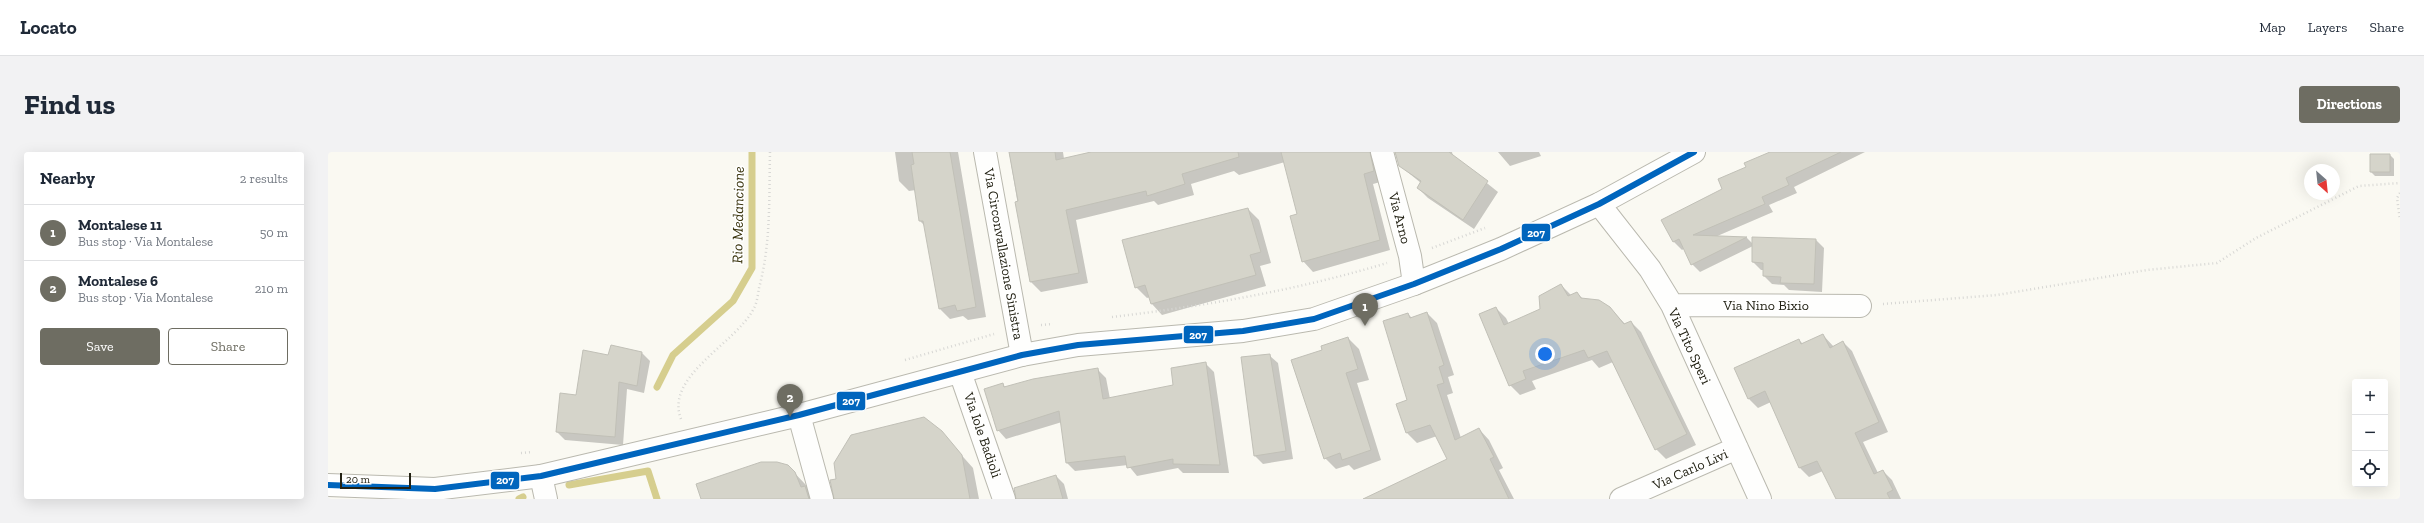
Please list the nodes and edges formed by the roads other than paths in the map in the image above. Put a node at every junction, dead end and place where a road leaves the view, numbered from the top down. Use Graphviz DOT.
graph roads {
  1 [pos="985,152"];
  2 [pos="1382,152"];
  3 [pos="1694,152"];
  4 [pos="1599,204"];
  5 [pos="1414,284"];
  6 [pos="1672,305"];
  7 [pos="1860,306"];
  8 [pos="1022,355"];
  9 [pos="960,372"];
  10 [pos="799,415"];
  11 [pos="1737,448"];
  12 [pos="541,476"];
  13 [pos="328,485"];
  14 [pos="546,499"];
  15 [pos="822,499"];
  16 [pos="1004,499"];
  17 [pos="1621,499"];
  18 [pos="1760,499"];
  1 -- 8 [label="street, Via Circonvallazione Sinistra"];
  2 -- 5 [label="street, Via Arno"];
  3 -- 4 [label="street"];
  4 -- 5 [label="street"];
  4 -- 6 [label="street, Via Tito Speri"];
  5 -- 8 [label="street"];
  6 -- 7 [label="street, Via Nino Bixio"];
  6 -- 11 [label="street, Via Tito Speri"];
  8 -- 9 [label="street"];
  9 -- 10 [label="street"];
  9 -- 16 [label="street, Via Iole Badioli"];
  10 -- 12 [label="street"];
  10 -- 15 [label="street"];
  11 -- 17 [label="street, Via Carlo Livi"];
  11 -- 18 [label="street, Via Tito Speri"];
  12 -- 13 [label="street"];
  12 -- 14 [label="street"];
}
